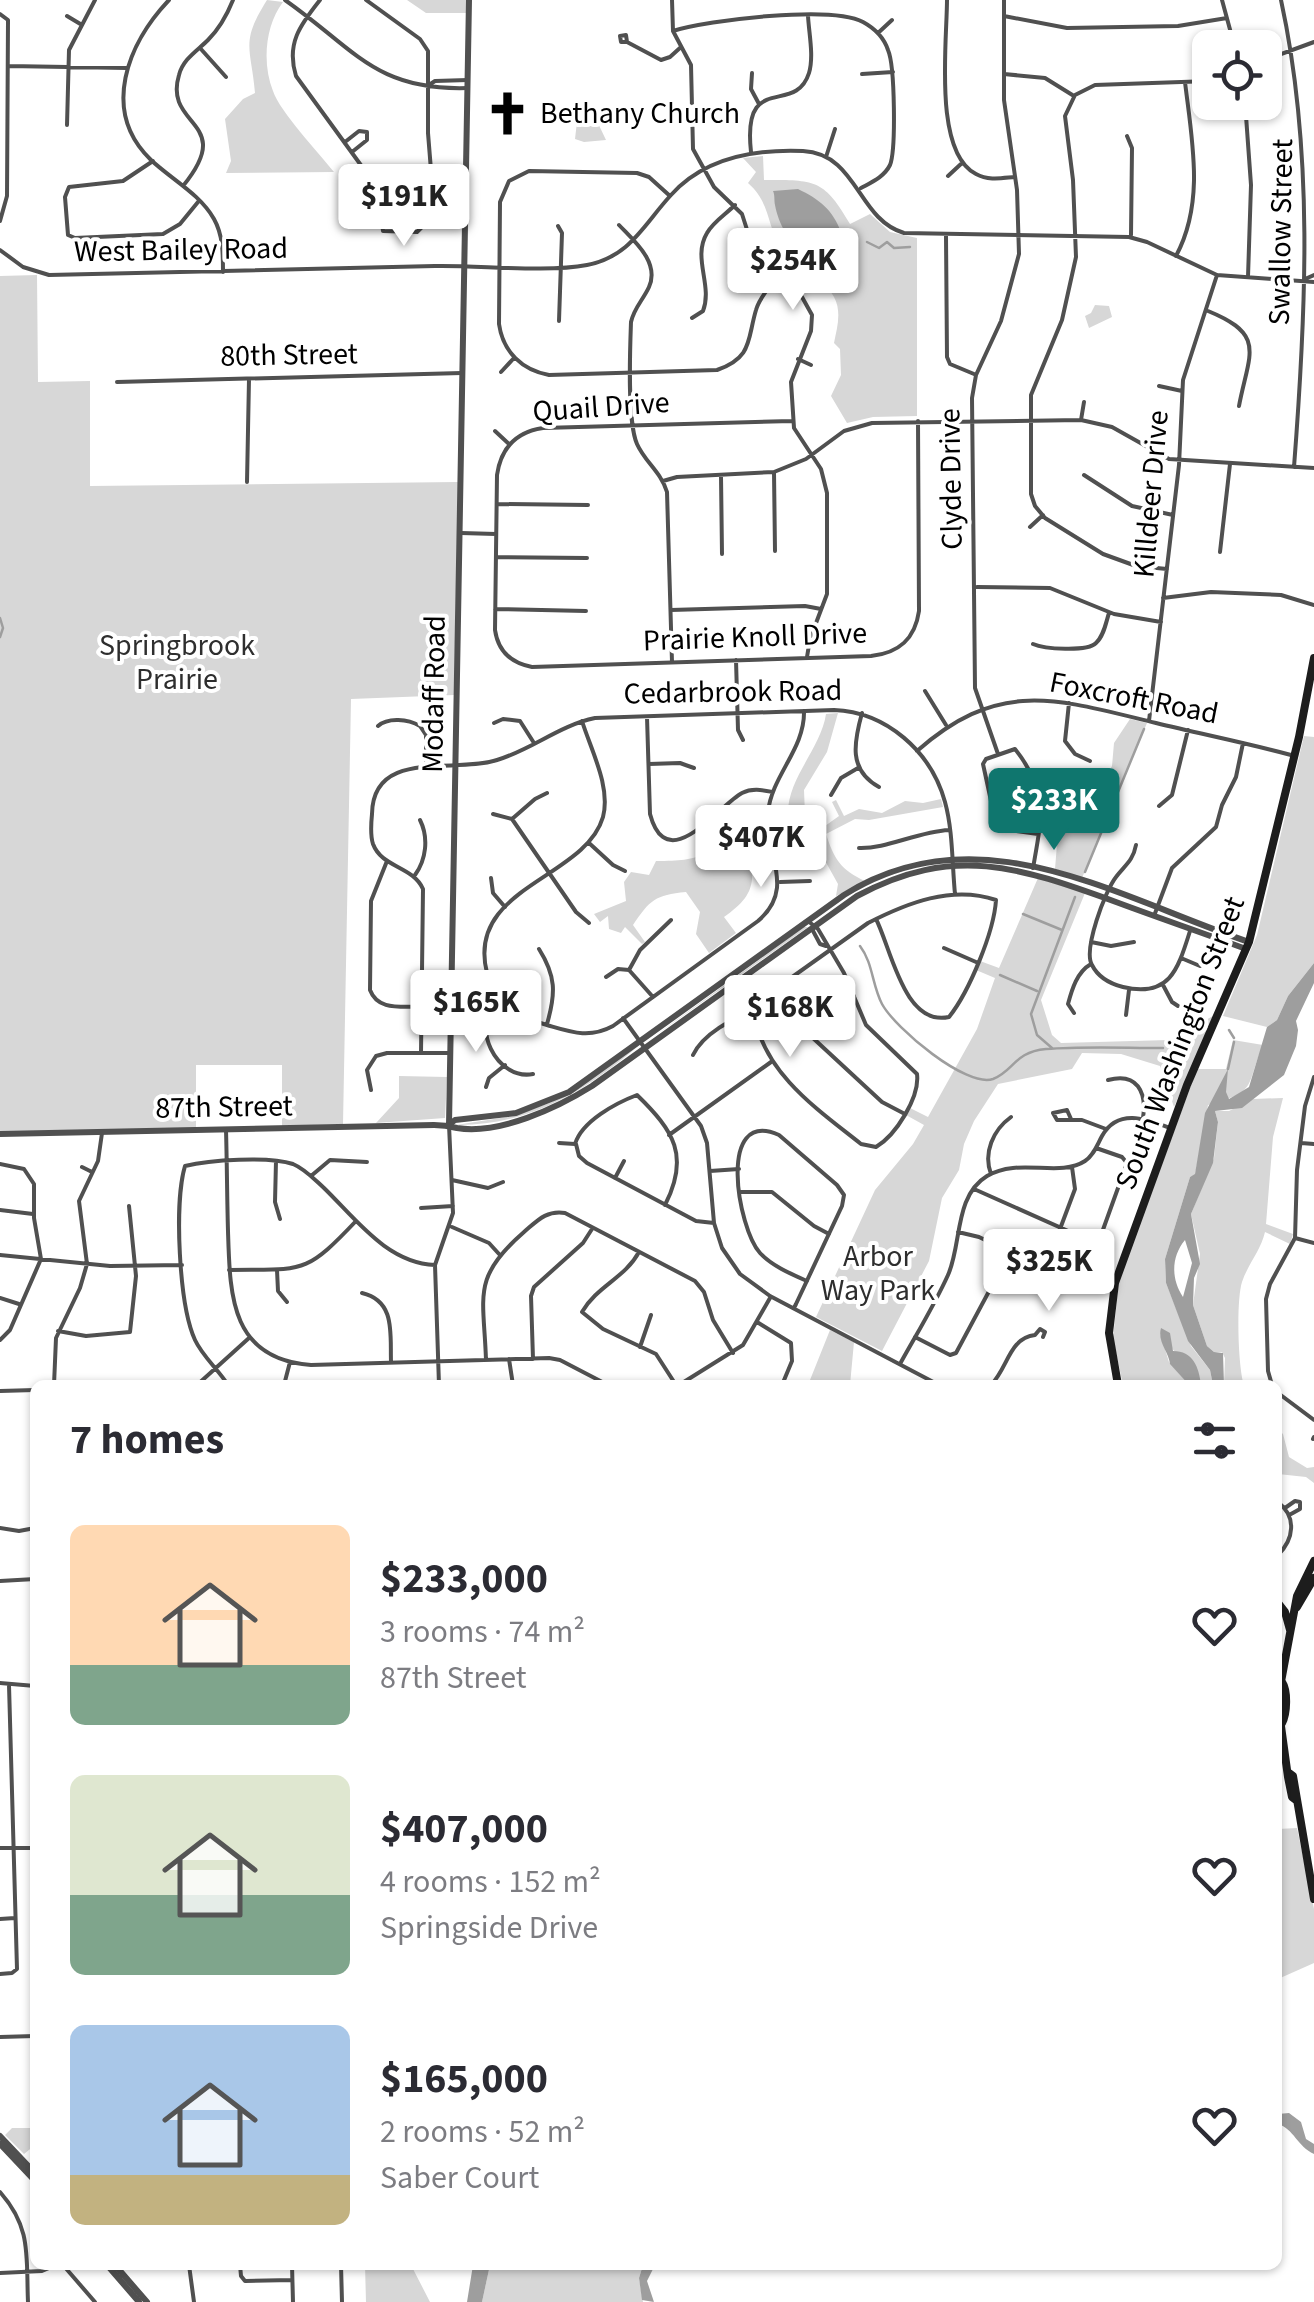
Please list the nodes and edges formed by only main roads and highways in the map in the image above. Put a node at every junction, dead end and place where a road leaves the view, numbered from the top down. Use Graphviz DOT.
graph roads {
  1 [pos="1314,658"];
  2 [pos="1117,1380"];
  3 [pos="1314,1561"];
  4 [pos="1314,1578"];
  5 [pos="1282,1603"];
  6 [pos="1298,1607"];
  7 [pos="1282,1608"];
  8 [pos="1290,1633"];
  9 [pos="1282,1672"];
  10 [pos="1282,1734"];
  11 [pos="1309,1840"];
  12 [pos="1313,1876"];
  13 [pos="1314,1900"];
  1 -- 2 [label="main road, South Washington Street"];
  3 -- 6 [label="main road"];
  4 -- 6 [label="main road"];
  5 -- 6 [label="main road"];
  6 -- 8 [label="main road"];
  7 -- 8 [label="main road"];
  8 -- 9 [label="main road"];
  10 -- 11 [label="main road"];
  11 -- 12 [label="main road"];
  12 -- 13 [label="main road"];
}
